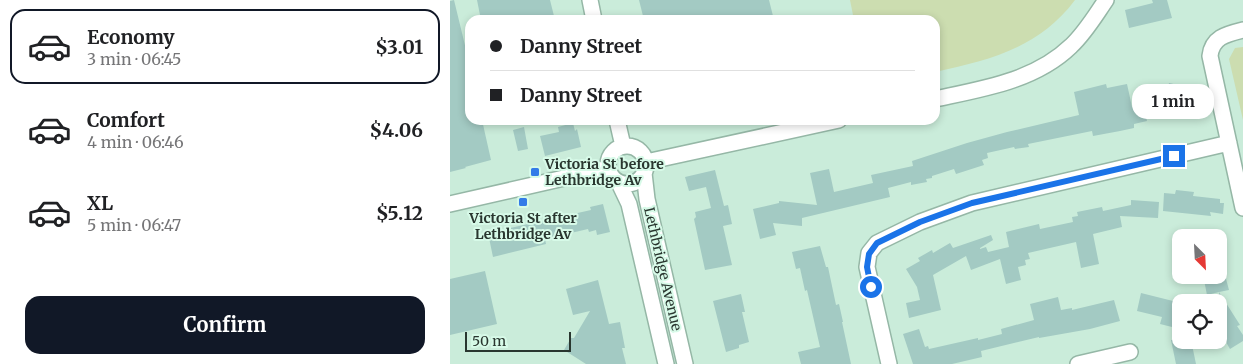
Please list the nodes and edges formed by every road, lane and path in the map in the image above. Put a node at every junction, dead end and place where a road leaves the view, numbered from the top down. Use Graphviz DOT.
graph roads {
  1 [pos="590,0"];
  2 [pos="1106,0"];
  3 [pos="593,15"];
  4 [pos="1243,30"];
  5 [pos="940,98"];
  6 [pos="618,125"];
  7 [pos="819,125"];
  8 [pos="1229,144"];
  9 [pos="623,146"];
  10 [pos="608,168"];
  11 [pos="645,168"];
  12 [pos="619,183"];
  13 [pos="450,204"];
  14 [pos="1243,208"];
  15 [pos="1130,352"];
  16 [pos="666,364"];
  17 [pos="685,364"];
  18 [pos="889,364"];
  19 [pos="1078,364"];
  1 -- 3 [label="street"];
  2 -- 5 [label="street"];
  4 -- 8 [label="street"];
  6 -- 9 [label="street"];
  7 -- 11 [label="street"];
  8 -- 14 [label="street"];
  8 -- 18 [label="street"];
  9 -- 10 [label="street"];
  9 -- 11 [label="street"];
  10 -- 12 [label="street"];
  10 -- 13 [label="street"];
  11 -- 12 [label="street"];
  11 -- 17 [label="street, Lethbridge Avenue"];
  12 -- 16 [label="street, Lethbridge Avenue"];
  15 -- 19 [label="street"];
}
